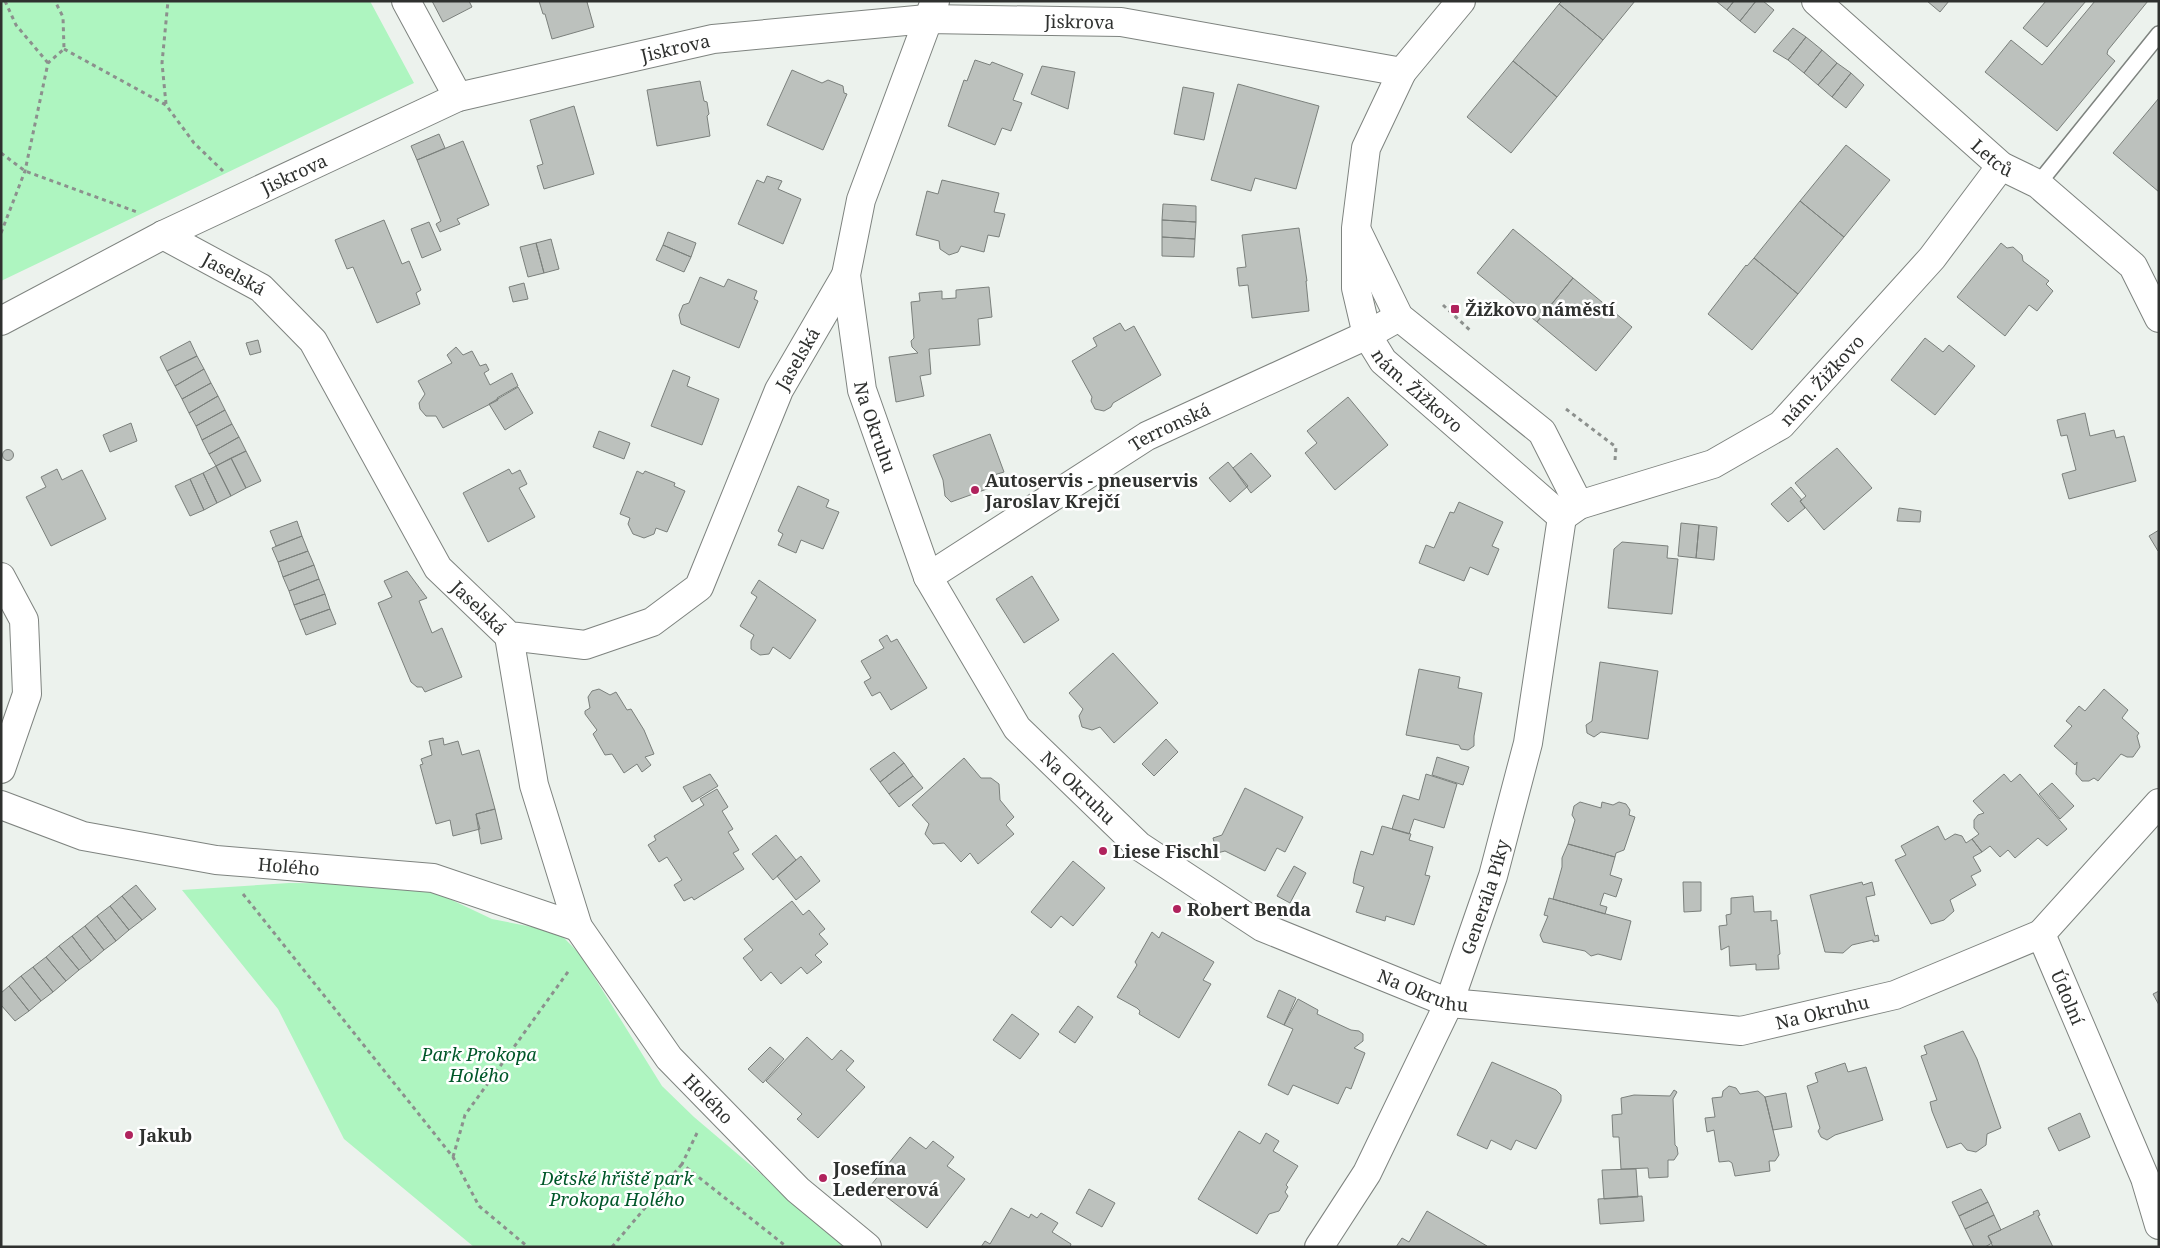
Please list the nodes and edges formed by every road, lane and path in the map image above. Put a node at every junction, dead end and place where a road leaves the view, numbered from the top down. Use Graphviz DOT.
graph roads {
  1 [pos="5,1"];
  2 [pos="55,1"];
  3 [pos="168,1"];
  4 [pos="406,1"];
  5 [pos="1461,1"];
  6 [pos="1816,1"];
  7 [pos="931,10"];
  8 [pos="2159,34"];
  9 [pos="64,49"];
  10 [pos="48,63"];
  11 [pos="1402,72"];
  12 [pos="458,97"];
  13 [pos="166,105"];
  14 [pos="1,153"];
  15 [pos="2001,166"];
  16 [pos="25,171"];
  17 [pos="2038,184"];
  18 [pos="244,197"];
  19 [pos="1356,228"];
  20 [pos="1,233"];
  21 [pos="163,235"];
  22 [pos="846,275"];
  23 [pos="1400,317"];
  24 [pos="2159,318"];
  25 [pos="1,321"];
  26 [pos="1367,335"];
  27 [pos="1571,511"];
  28 [pos="1,576"];
  29 [pos="928,577"];
  30 [pos="509,636"];
  31 [pos="1,768"];
  32 [pos="2159,803"];
  33 [pos="1,805"];
  34 [pos="216,860"];
  35 [pos="583,934"];
  36 [pos="2041,934"];
  37 [pos="1449,1003"];
  38 [pos="714,1104"];
  39 [pos="452,1157"];
  40 [pos="682,1164"];
  41 [pos="2159,1225"];
  42 [pos="528,1247"];
  43 [pos="612,1247"];
  44 [pos="787,1247"];
  45 [pos="867,1247"];
  46 [pos="1318,1247"];
  1 -- 10 [label="path"];
  2 -- 9 [label="path"];
  3 -- 13 [label="path"];
  4 -- 12 [label="street"];
  5 -- 11 [label="street, nám. Žižkovo"];
  6 -- 15 [label="street, Letců"];
  7 -- 11 [label="street, Jiskrova"];
  7 -- 12 [label="street, Jiskrova"];
  7 -- 22 [label="street, Na Okruhu"];
  8 -- 17 [label="lane"];
  9 -- 10 [label="path"];
  9 -- 13 [label="path"];
  10 -- 16 [label="path"];
  11 -- 19 [label="street, nám. Žižkovo"];
  12 -- 18 [label="street, Jiskrova"];
  13 -- 18 [label="path"];
  14 -- 16 [label="path"];
  15 -- 17 [label="street, Letců"];
  15 -- 27 [label="street, nám. Žižkovo"];
  16 -- 20 [label="path"];
  16 -- 21 [label="path"];
  17 -- 24 [label="street, Letců"];
  18 -- 21 [label="street, Jiskrova"];
  19 -- 23 [label="street"];
  19 -- 26 [label="street, nám. Žižkovo"];
  21 -- 25 [label="street, Jiskrova"];
  21 -- 30 [label="street, Jaselská"];
  22 -- 29 [label="street, Na Okruhu"];
  22 -- 30 [label="street, Jaselská"];
  23 -- 26 [label="street, Terronská"];
  23 -- 27 [label="street"];
  26 -- 27 [label="street, nám. Žižkovo"];
  26 -- 29 [label="street, Terronská"];
  27 -- 37 [label="street, Generála Píky"];
  28 -- 31 [label="street"];
  29 -- 37 [label="street, Na Okruhu"];
  30 -- 35 [label="street, Holého"];
  32 -- 36 [label="street"];
  33 -- 34 [label="street, Holého"];
  34 -- 35 [label="street, Holého"];
  34 -- 39 [label="path"];
  35 -- 38 [label="street, Holého"];
  35 -- 39 [label="path"];
  36 -- 37 [label="street, Na Okruhu"];
  36 -- 41 [label="street, Údolní"];
  37 -- 46 [label="street, Generála Píky"];
  38 -- 40 [label="path"];
  38 -- 45 [label="street, Holého"];
  39 -- 42 [label="path"];
  40 -- 43 [label="path"];
  40 -- 44 [label="path"];
}
